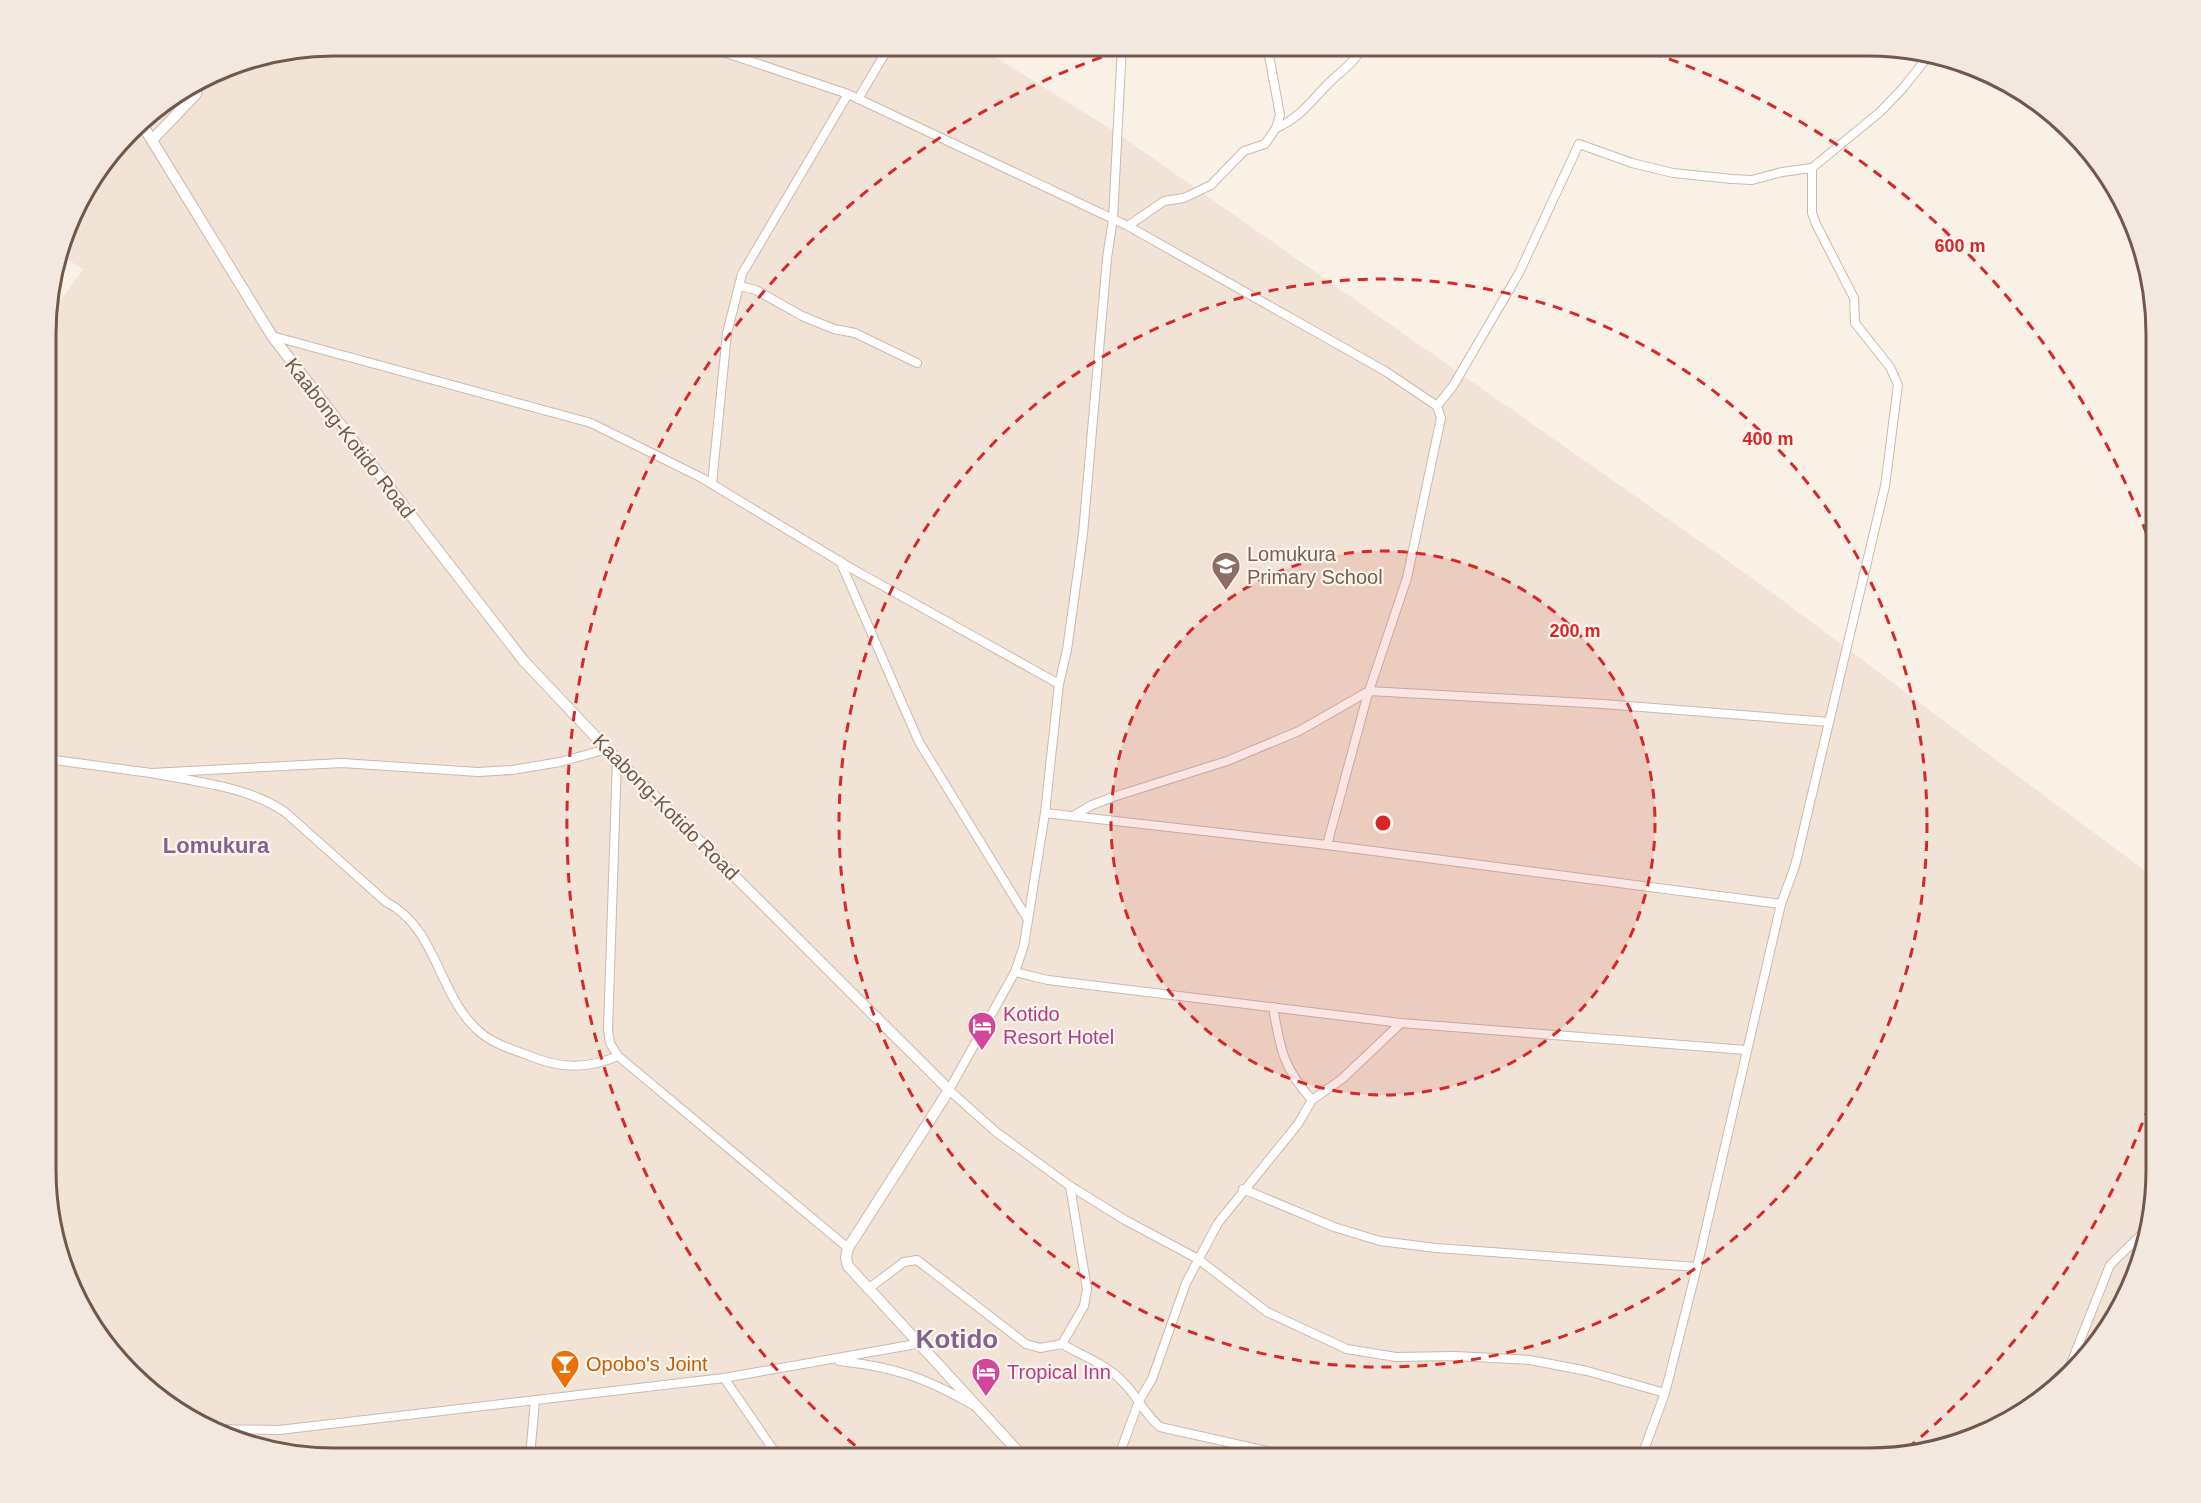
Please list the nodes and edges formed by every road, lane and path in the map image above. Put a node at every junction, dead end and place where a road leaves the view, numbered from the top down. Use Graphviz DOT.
graph roads {
  1 [pos="735,56"];
  2 [pos="883,56"];
  3 [pos="1121,56"];
  4 [pos="1269,56"];
  5 [pos="1358,56"];
  6 [pos="1924,62"];
  7 [pos="196,92"];
  8 [pos="848,94"];
  9 [pos="858,99"];
  10 [pos="1276,128"];
  11 [pos="146,129"];
  12 [pos="153,139"];
  13 [pos="1812,168"];
  14 [pos="1113,219"];
  15 [pos="1128,226"];
  16 [pos="739,286"];
  17 [pos="272,336"];
  18 [pos="917,363"];
  19 [pos="1437,406"];
  20 [pos="712,484"];
  21 [pos="840,561"];
  22 [pos="1059,684"];
  23 [pos="1369,691"];
  24 [pos="1829,722"];
  25 [pos="607,749"];
  26 [pos="617,759"];
  27 [pos="56,760"];
  28 [pos="151,773"];
  29 [pos="1045,813"];
  30 [pos="1073,816"];
  31 [pos="1327,845"];
  32 [pos="1781,904"];
  33 [pos="1027,918"];
  34 [pos="1015,972"];
  35 [pos="1273,1007"];
  36 [pos="1401,1023"];
  37 [pos="1746,1050"];
  38 [pos="618,1056"];
  39 [pos="949,1089"];
  40 [pos="1312,1100"];
  41 [pos="1070,1186"];
  42 [pos="1244,1189"];
  43 [pos="2136,1239"];
  44 [pos="848,1248"];
  45 [pos="1198,1258"];
  46 [pos="1697,1267"];
  47 [pos="868,1289"];
  48 [pos="922,1343"];
  49 [pos="1062,1344"];
  50 [pos="2075,1355"];
  51 [pos="826,1360"];
  52 [pos="724,1378"];
  53 [pos="1665,1393"];
  54 [pos="535,1400"];
  55 [pos="1139,1401"];
  56 [pos="981,1411"];
  57 [pos="235,1429"];
  58 [pos="531,1448"];
  59 [pos="771,1448"];
  60 [pos="1015,1448"];
  61 [pos="1122,1448"];
  62 [pos="1253,1448"];
  63 [pos="1645,1448"];
  1 -- 8 [label="street"];
  2 -- 9 [label="street"];
  3 -- 14 [label="street"];
  4 -- 10 [label="street"];
  5 -- 10 [label="street"];
  6 -- 13 [label="street"];
  7 -- 12 [label="street"];
  8 -- 9 [label="street"];
  8 -- 16 [label="street"];
  9 -- 14 [label="street"];
  10 -- 15 [label="street"];
  11 -- 12 [label="street, Kaabong-Kotido Road"];
  12 -- 17 [label="street, Kaabong-Kotido Road"];
  13 -- 19 [label="street"];
  13 -- 24 [label="street"];
  14 -- 15 [label="street"];
  14 -- 22 [label="street"];
  15 -- 19 [label="street"];
  16 -- 18 [label="street"];
  16 -- 20 [label="street"];
  17 -- 20 [label="street"];
  17 -- 25 [label="street, Kaabong-Kotido Road"];
  19 -- 23 [label="street"];
  20 -- 21 [label="street"];
  21 -- 22 [label="street"];
  21 -- 33 [label="street"];
  22 -- 29 [label="street"];
  23 -- 24 [label="street"];
  23 -- 30 [label="street"];
  23 -- 31 [label="street"];
  24 -- 32 [label="street"];
  25 -- 26 [label="street, Kaabong-Kotido Road"];
  25 -- 28 [label="street"];
  26 -- 38 [label="street"];
  26 -- 39 [label="street, Kaabong-Kotido Road"];
  27 -- 28 [label="street"];
  28 -- 38 [label="street"];
  29 -- 30 [label="street"];
  29 -- 33 [label="street"];
  30 -- 31 [label="street"];
  31 -- 32 [label="street"];
  32 -- 37 [label="street"];
  33 -- 34 [label="street"];
  34 -- 35 [label="street"];
  34 -- 39 [label="street"];
  35 -- 36 [label="street"];
  35 -- 40 [label="street"];
  36 -- 37 [label="street"];
  36 -- 40 [label="street"];
  37 -- 46 [label="street"];
  38 -- 44 [label="street"];
  39 -- 41 [label="street"];
  39 -- 44 [label="street"];
  40 -- 42 [label="street"];
  41 -- 45 [label="street"];
  41 -- 49 [label="street"];
  42 -- 45 [label="street"];
  42 -- 46 [label="street"];
  43 -- 50 [label="street"];
  44 -- 47 [label="street"];
  45 -- 53 [label="street"];
  45 -- 55 [label="street"];
  46 -- 53 [label="street"];
  47 -- 48 [label="street"];
  47 -- 49 [label="street"];
  48 -- 51 [label="street"];
  48 -- 56 [label="street"];
  49 -- 55 [label="street"];
  51 -- 52 [label="street"];
  51 -- 56 [label="street"];
  52 -- 54 [label="street"];
  52 -- 59 [label="street"];
  53 -- 63 [label="street"];
  54 -- 57 [label="street"];
  54 -- 58 [label="street"];
  55 -- 61 [label="street"];
  55 -- 62 [label="street"];
  56 -- 60 [label="street"];
}
